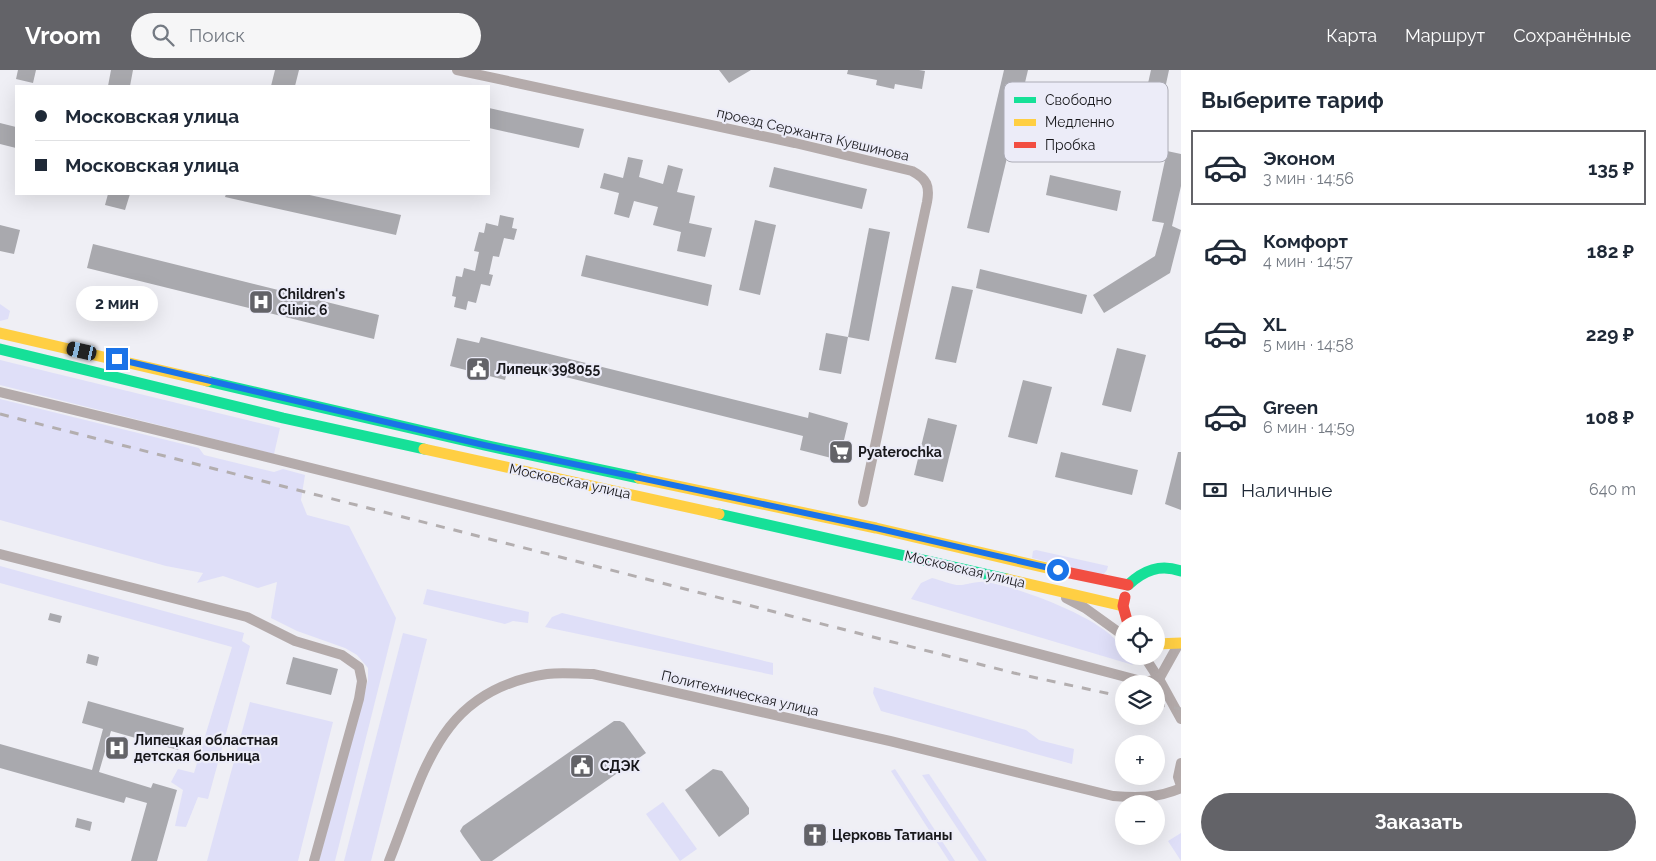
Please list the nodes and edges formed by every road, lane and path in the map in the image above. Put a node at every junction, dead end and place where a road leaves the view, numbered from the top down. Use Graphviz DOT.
graph roads {
  1 [pos="457,70"];
  2 [pos="0,333"];
  3 [pos="3,351"];
  4 [pos="0,392"];
  5 [pos="863,502"];
  6 [pos="0,554"];
  7 [pos="1181,570"];
  8 [pos="1128,585"];
  9 [pos="1048,588"];
  10 [pos="1123,606"];
  11 [pos="1126,615"];
  12 [pos="1115,630"];
  13 [pos="1165,644"];
  14 [pos="1180,644"];
  15 [pos="1119,675"];
  16 [pos="1161,675"];
  17 [pos="1165,689"];
  18 [pos="1181,719"];
  19 [pos="1181,763"];
  20 [pos="1181,787"];
  21 [pos="397,841"];
  22 [pos="314,861"];
  23 [pos="389,861"];
  24 [pos="394,861"];
  1 -- 5 [label="street, проезд Сержанта Кувшинова"];
  2 -- 8 [label="main road, Московская улица"];
  3 -- 9 [label="main road, Московская улица"];
  4 -- 15 [label="street"];
  6 -- 22 [label="street"];
  7 -- 8 [label="main road"];
  8 -- 10 [label="main road"];
  9 -- 10 [label="main road, Московская улица"];
  9 -- 12 [label="street"];
  10 -- 11 [label="main road"];
  13 -- 14 [label="main road"];
  14 -- 16 [label="street"];
  17 -- 18 [label="street"];
  19 -- 20 [label="street"];
  20 -- 21 [label="street, Политехническая улица"];
  21 -- 23 [label="street, Политехническая улица"];
  21 -- 24 [label="street"];
}
